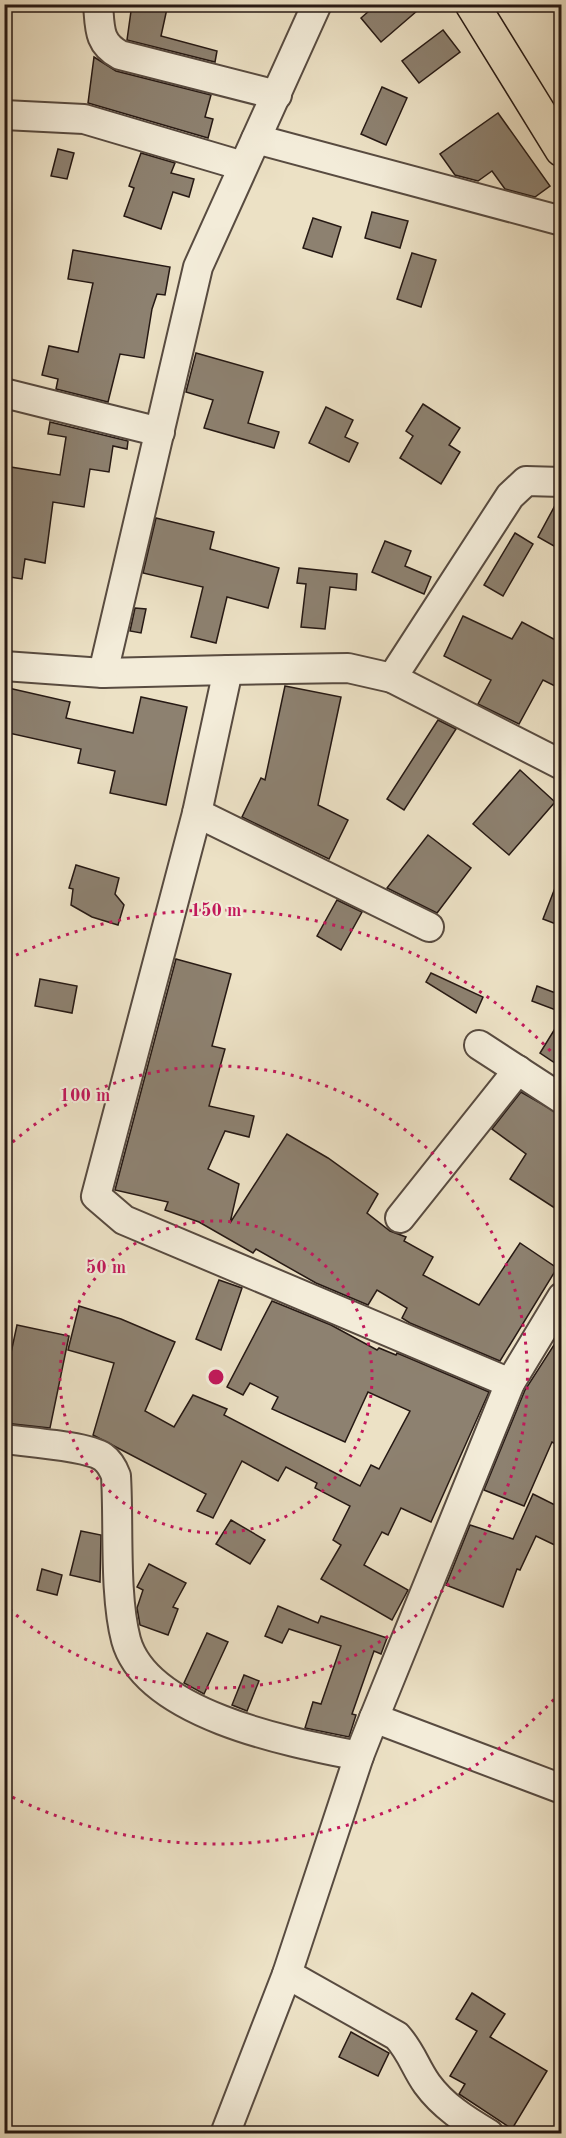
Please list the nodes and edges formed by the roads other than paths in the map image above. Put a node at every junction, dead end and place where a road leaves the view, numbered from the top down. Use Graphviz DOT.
graph roads {
  1 [pos="98,4"];
  2 [pos="318,4"];
  3 [pos="472,4"];
  4 [pos="278,95"];
  5 [pos="4,114"];
  6 [pos="256,140"];
  7 [pos="561,150"];
  8 [pos="243,166"];
  9 [pos="561,221"];
  10 [pos="4,393"];
  11 [pos="160,432"];
  12 [pos="561,482"];
  13 [pos="4,666"];
  14 [pos="228,670"];
  15 [pos="103,673"];
  16 [pos="392,678"];
  17 [pos="561,765"];
  18 [pos="197,813"];
  19 [pos="429,927"];
  20 [pos="479,1045"];
  21 [pos="518,1070"];
  22 [pos="561,1099"];
  23 [pos="400,1218"];
  24 [pos="561,1297"];
  25 [pos="510,1383"];
  26 [pos="4,1439"];
  27 [pos="375,1718"];
  28 [pos="359,1756"];
  29 [pos="561,1789"];
  30 [pos="286,1974"];
  31 [pos="225,2133"];
  32 [pos="489,2133"];
  1 -- 4 [label="street"];
  2 -- 4 [label="street"];
  3 -- 7 [label="main road"];
  4 -- 6 [label="street"];
  5 -- 8 [label="street"];
  6 -- 8 [label="street"];
  6 -- 9 [label="street"];
  8 -- 11 [label="street"];
  10 -- 11 [label="street"];
  11 -- 15 [label="street"];
  12 -- 16 [label="street"];
  13 -- 15 [label="street"];
  14 -- 15 [label="street"];
  14 -- 16 [label="street"];
  14 -- 18 [label="street"];
  16 -- 17 [label="street"];
  18 -- 19 [label="street"];
  18 -- 25 [label="street"];
  20 -- 21 [label="street"];
  21 -- 22 [label="street"];
  21 -- 23 [label="street"];
  24 -- 25 [label="street"];
  25 -- 27 [label="street"];
  26 -- 28 [label="street"];
  27 -- 28 [label="street"];
  27 -- 29 [label="street"];
  28 -- 30 [label="street"];
  30 -- 31 [label="street"];
  30 -- 32 [label="street"];
}
